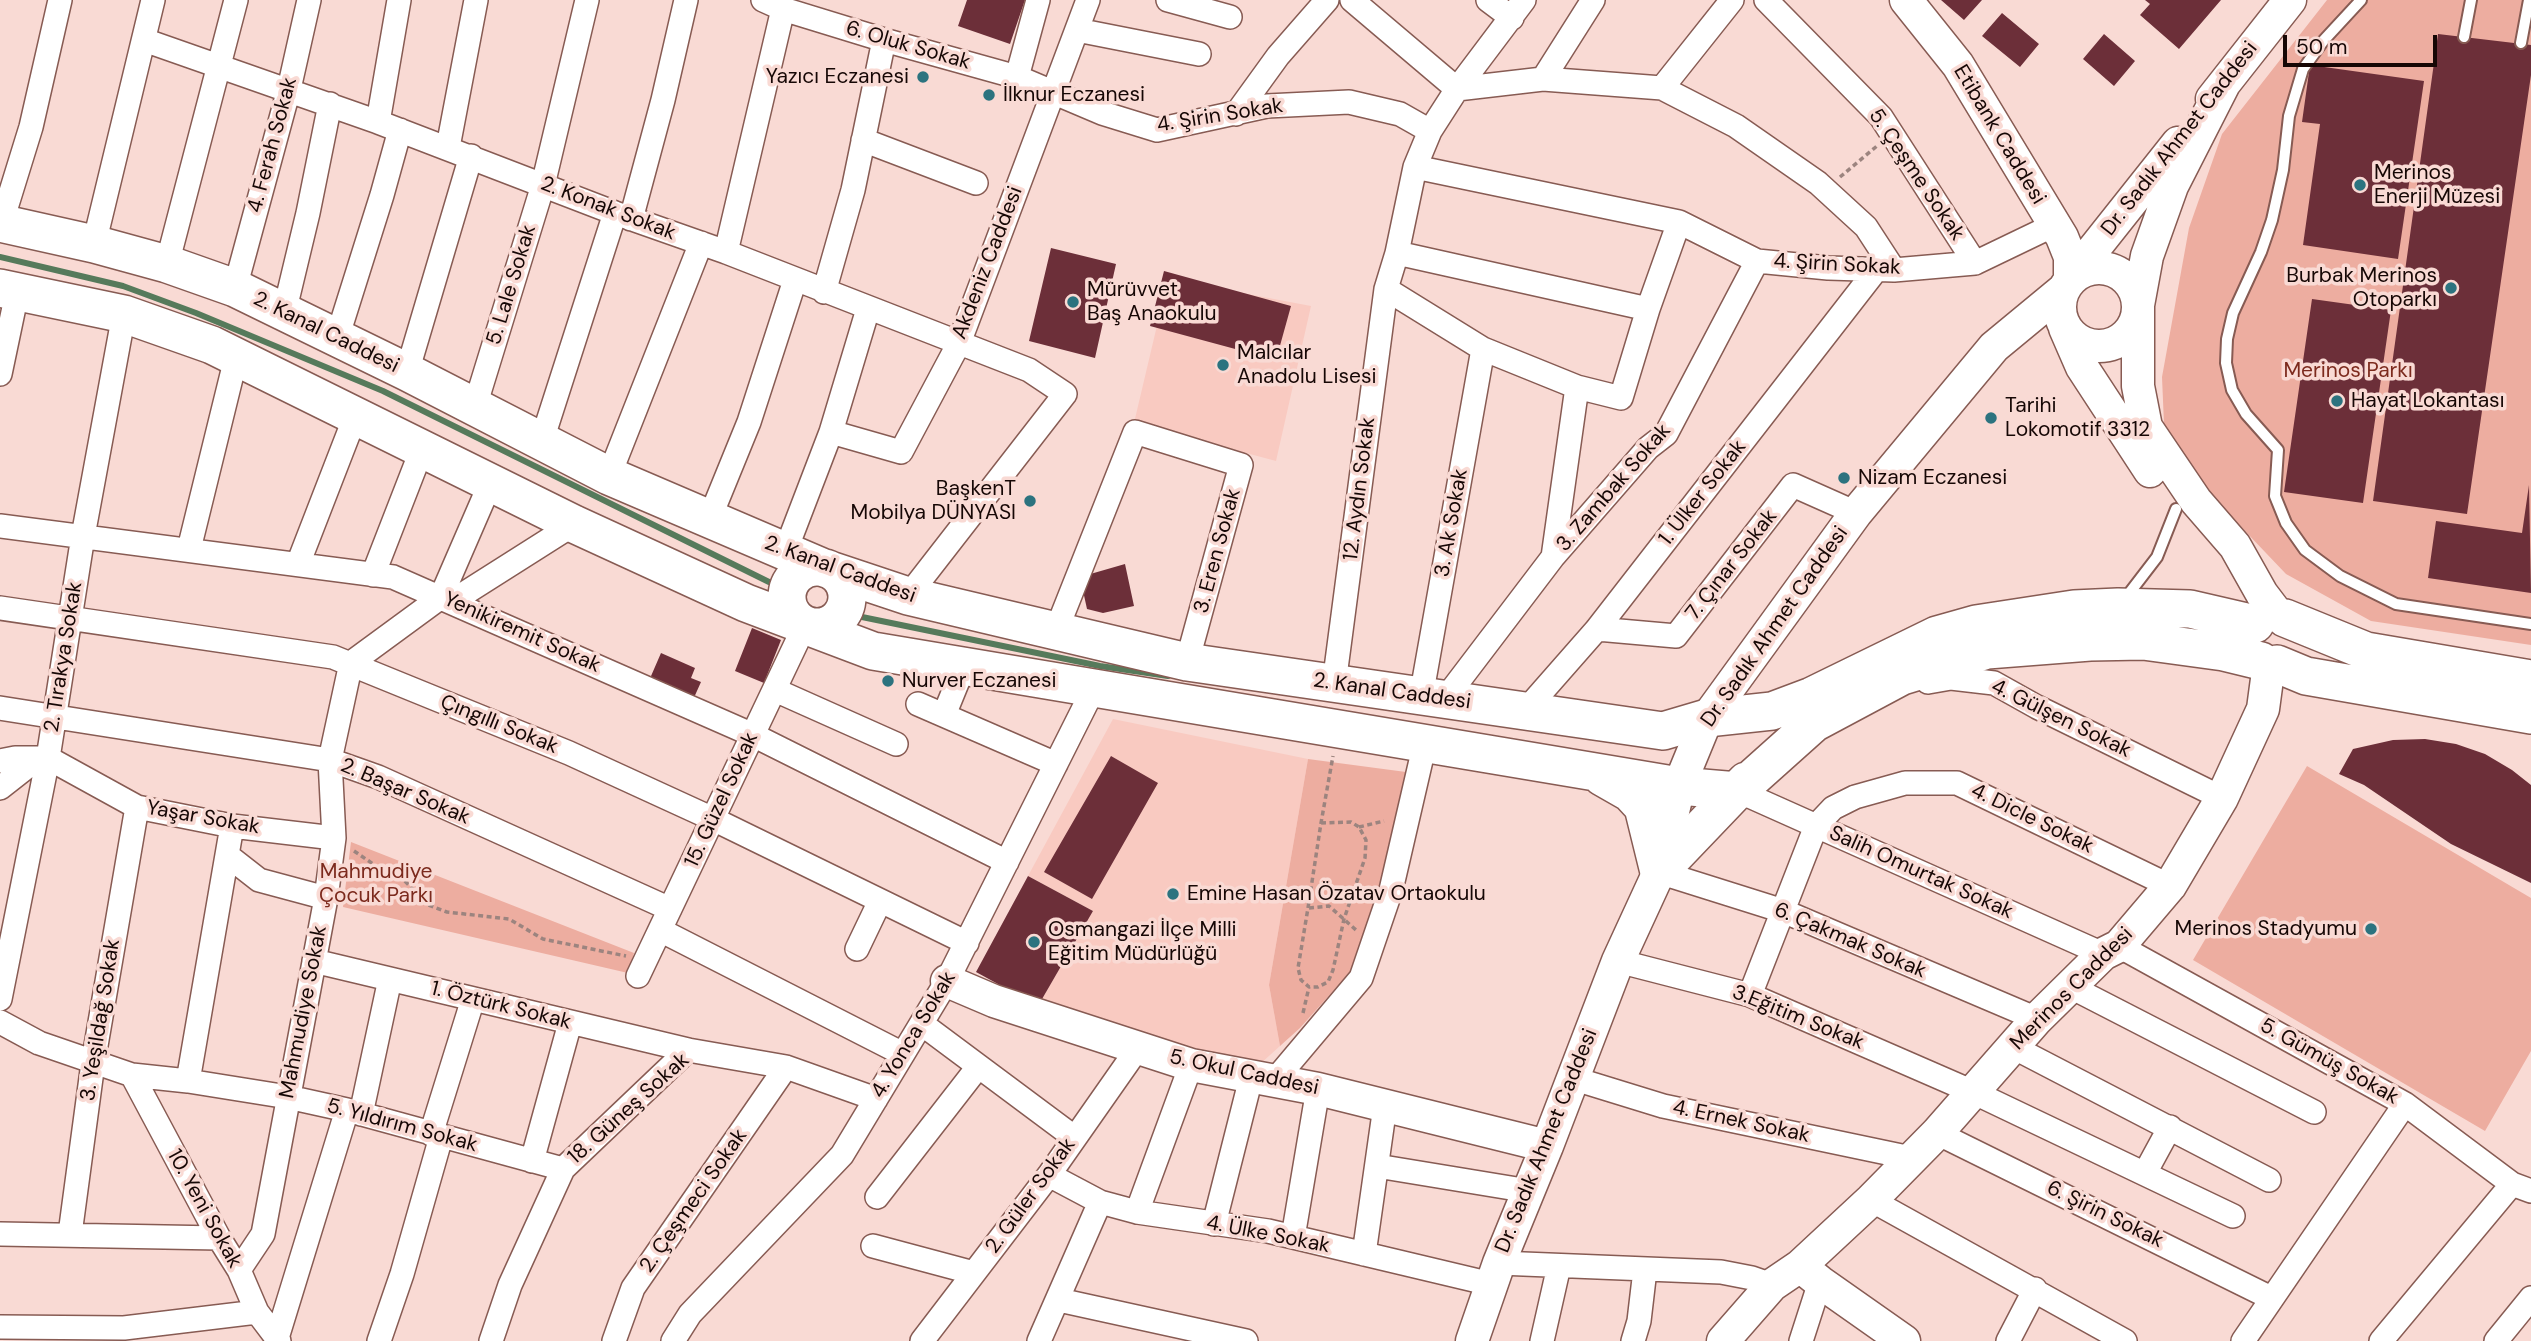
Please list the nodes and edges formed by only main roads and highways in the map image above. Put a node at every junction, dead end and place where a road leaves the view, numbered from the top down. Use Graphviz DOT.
graph roads {
  1 [pos="1906,0"];
  2 [pos="2290,0"];
  3 [pos="2224,84"];
  4 [pos="1,223"];
  5 [pos="2067,284"];
  6 [pos="9,290"];
  7 [pos="2138,304"];
  8 [pos="2065,328"];
  9 [pos="824,568"];
  10 [pos="2269,619"];
  11 [pos="805,625"];
  12 [pos="2269,663"];
  13 [pos="2531,680"];
  14 [pos="2531,715"];
  15 [pos="1720,716"];
  16 [pos="1582,769"];
  17 [pos="1679,786"];
  18 [pos="1738,791"];
  19 [pos="1659,872"];
  20 [pos="947,981"];
  21 [pos="1547,1146"];
  22 [pos="1810,1274"];
  23 [pos="1472,1341"];
  24 [pos="1723,1341"];
  25 [pos="1904,1341"];
  1 -- 5 [label="main road, Etibank Caddesi"];
  2 -- 3 [label="main road, Dr. Sadık Ahmet Caddesi"];
  3 -- 5 [label="main road, Dr. Sadık Ahmet Caddesi"];
  3 -- 7 [label="main road"];
  4 -- 9 [label="main road, 2. Kanal Caddesi"];
  5 -- 7 [label="main road"];
  5 -- 8 [label="main road"];
  5 -- 15 [label="main road, Dr. Sadık Ahmet Caddesi"];
  6 -- 11 [label="main road, 2. Kanal Caddesi"];
  7 -- 8 [label="main road"];
  7 -- 10 [label="main road"];
  8 -- 10 [label="main road"];
  9 -- 11 [label="main road"];
  9 -- 15 [label="main road, 2. Kanal Caddesi"];
  10 -- 12 [label="main road"];
  10 -- 13 [label="main road"];
  10 -- 15 [label="main road, 2. Kanal Caddesi"];
  11 -- 16 [label="main road, 2. Kanal Caddesi"];
  12 -- 14 [label="main road"];
  12 -- 18 [label="main road"];
  12 -- 22 [label="main road, Merinos Caddesi"];
  15 -- 17 [label="main road, Dr. Sadık Ahmet Caddesi"];
  15 -- 18 [label="main road"];
  16 -- 17 [label="main road, 2. Kanal Caddesi"];
  16 -- 19 [label="main road"];
  17 -- 18 [label="main road, 2. Kanal Caddesi"];
  17 -- 19 [label="main road, Dr. Sadık Ahmet Caddesi"];
  18 -- 19 [label="main road"];
  19 -- 21 [label="main road, Dr. Sadık Ahmet Caddesi"];
  20 -- 21 [label="main road, 5. Okul Caddesi"];
  21 -- 23 [label="main road, Dr. Sadık Ahmet Caddesi"];
  22 -- 24 [label="main road, Merinos Caddesi"];
  22 -- 25 [label="main road"];
}
